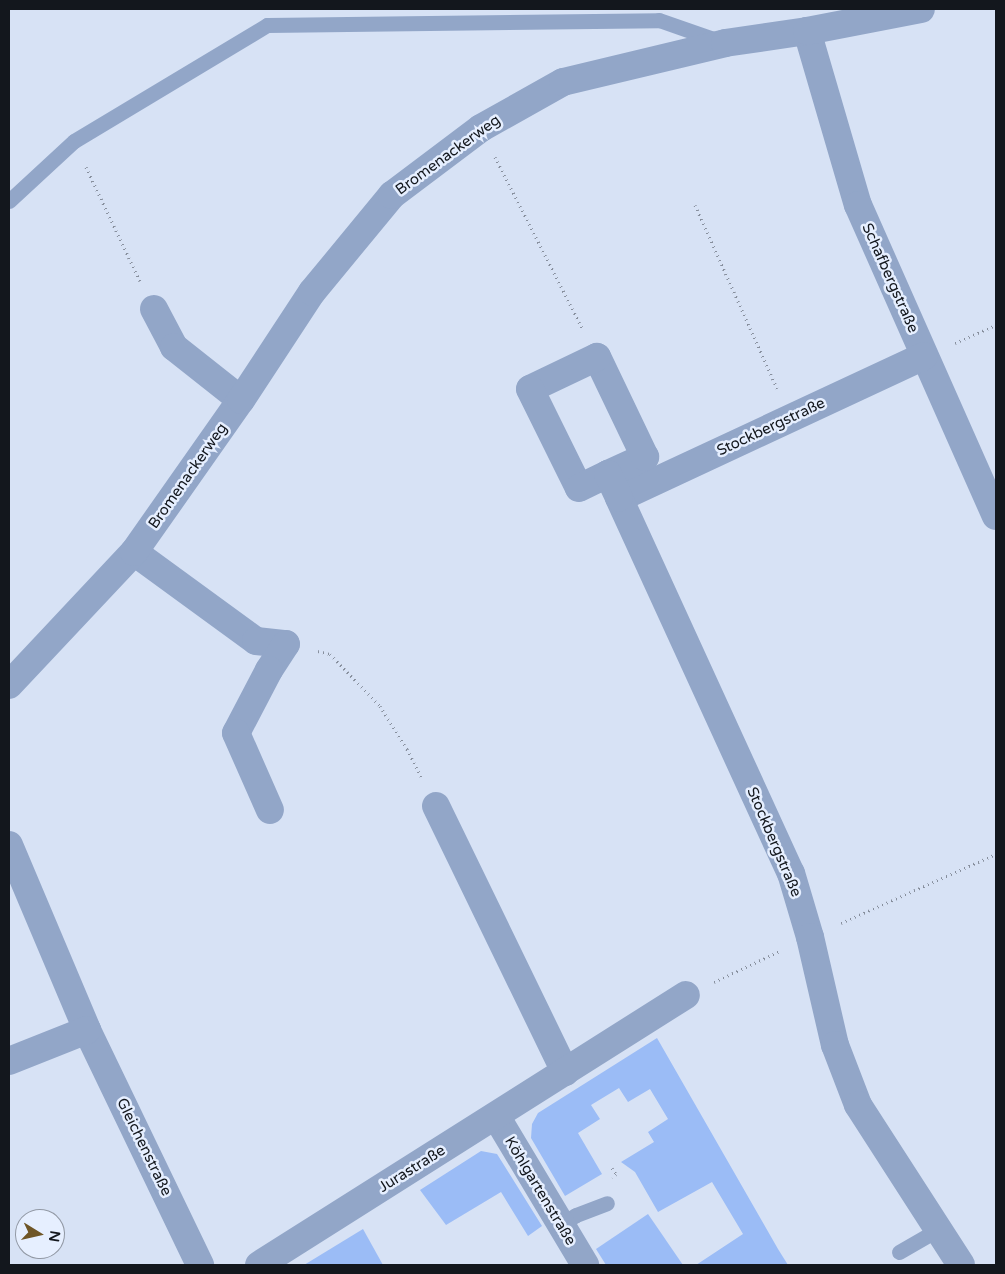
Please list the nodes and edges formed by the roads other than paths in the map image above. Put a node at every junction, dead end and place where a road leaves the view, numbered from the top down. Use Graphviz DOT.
graph roads {
  1 [pos="921,9"];
  2 [pos="807,31"];
  3 [pos="725,43"];
  4 [pos="9,201"];
  5 [pos="154,309"];
  6 [pos="924,356"];
  7 [pos="242,400"];
  8 [pos="614,486"];
  9 [pos="996,516"];
  10 [pos="134,552"];
  11 [pos="9,685"];
  12 [pos="436,806"];
  13 [pos="270,810"];
  14 [pos="9,845"];
  15 [pos="686,995"];
  16 [pos="88,1030"];
  17 [pos="9,1061"];
  18 [pos="565,1072"];
  19 [pos="496,1116"];
  20 [pos="607,1203"];
  21 [pos="561,1224"];
  22 [pos="939,1229"];
  23 [pos="899,1252"];
  24 [pos="200,1265"];
  25 [pos="259,1265"];
  26 [pos="585,1265"];
  27 [pos="961,1265"];
  1 -- 2 [label="street, Bromenackerweg"];
  2 -- 3 [label="street, Bromenackerweg"];
  2 -- 6 [label="street, Schafbergstraße"];
  3 -- 4 [label="lane"];
  3 -- 7 [label="street, Bromenackerweg"];
  5 -- 7 [label="street"];
  6 -- 8 [label="street, Stockbergstraße"];
  6 -- 9 [label="street, Schafbergstraße"];
  7 -- 10 [label="street, Bromenackerweg"];
  8 -- 8 [label="street, Stockbergstraße"];
  8 -- 22 [label="street, Stockbergstraße"];
  10 -- 11 [label="street, Bromenackerweg"];
  10 -- 13 [label="street"];
  12 -- 18 [label="street"];
  14 -- 16 [label="street, Gleichenstraße"];
  15 -- 18 [label="street, Jurastraße"];
  16 -- 17 [label="street"];
  16 -- 24 [label="street, Gleichenstraße"];
  18 -- 19 [label="street, Jurastraße"];
  19 -- 21 [label="street, Köhlgartenstraße"];
  19 -- 25 [label="street, Jurastraße"];
  20 -- 21 [label="lane"];
  21 -- 26 [label="street, Köhlgartenstraße"];
  22 -- 23 [label="lane"];
  22 -- 27 [label="street, Stockbergstraße"];
}
